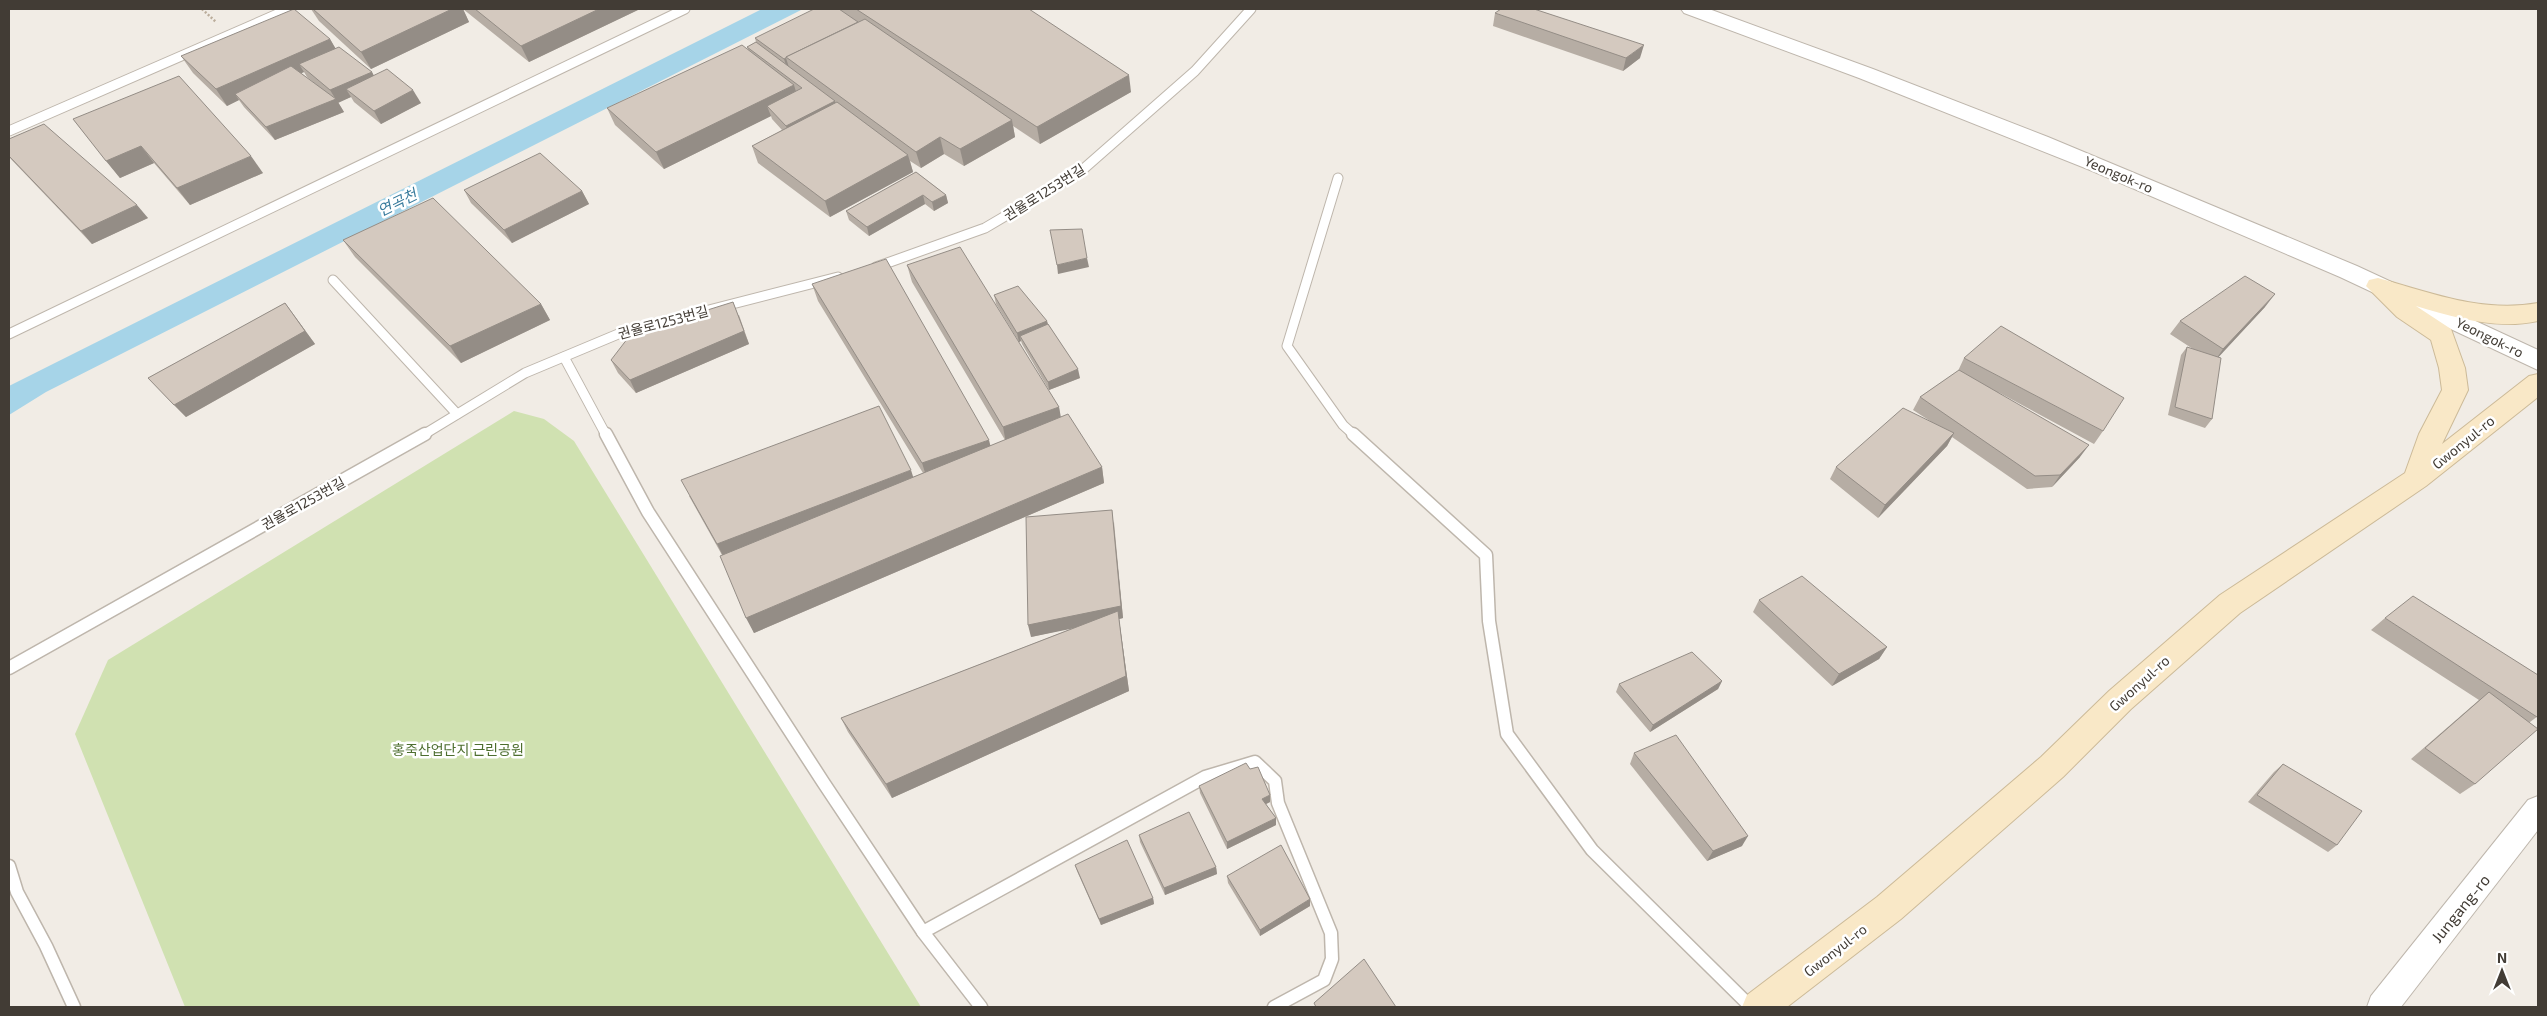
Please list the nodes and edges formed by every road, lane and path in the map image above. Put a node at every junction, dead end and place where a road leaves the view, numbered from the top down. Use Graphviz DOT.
graph roads {
  1 [pos="289,9"];
  2 [pos="685,9"];
  3 [pos="1251,9"];
  4 [pos="1691,9"];
  5 [pos="9,131"];
  6 [pos="1338,178"];
  7 [pos="864,270"];
  8 [pos="845,275"];
  9 [pos="334,280"];
  10 [pos="2378,286"];
  11 [pos="2538,312"];
  12 [pos="9,334"];
  13 [pos="564,357"];
  14 [pos="2538,362"];
  15 [pos="2538,383"];
  16 [pos="458,414"];
  17 [pos="2416,479"];
  18 [pos="9,668"];
  19 [pos="2538,809"];
  20 [pos="9,866"];
  21 [pos="13,894"];
  22 [pos="923,932"];
  23 [pos="74,1007"];
  24 [pos="981,1007"];
  25 [pos="1274,1007"];
  26 [pos="1751,1007"];
  27 [pos="1759,1007"];
  28 [pos="2382,1007"];
  1 -- 5 [label="lane"];
  2 -- 12 [label="lane"];
  3 -- 7 [label="lane, 권율로1253번길"];
  4 -- 10 [label="street, Yeongok-ro"];
  6 -- 26 [label="lane"];
  8 -- 13 [label="lane, 권율로1253번길"];
  9 -- 16 [label="lane"];
  10 -- 11 [label="main road"];
  10 -- 14 [label="street, Yeongok-ro"];
  10 -- 17 [label="main road"];
  13 -- 16 [label="lane, 권율로1253번길"];
  13 -- 22 [label="lane"];
  15 -- 17 [label="main road, Gwonyul-ro"];
  16 -- 18 [label="lane, 권율로1253번길"];
  17 -- 27 [label="main road, Gwonyul-ro"];
  19 -- 28 [label="street, Jungang-ro"];
  20 -- 21 [label="lane"];
  21 -- 23 [label="lane"];
  22 -- 24 [label="lane"];
  22 -- 25 [label="lane"];
}
